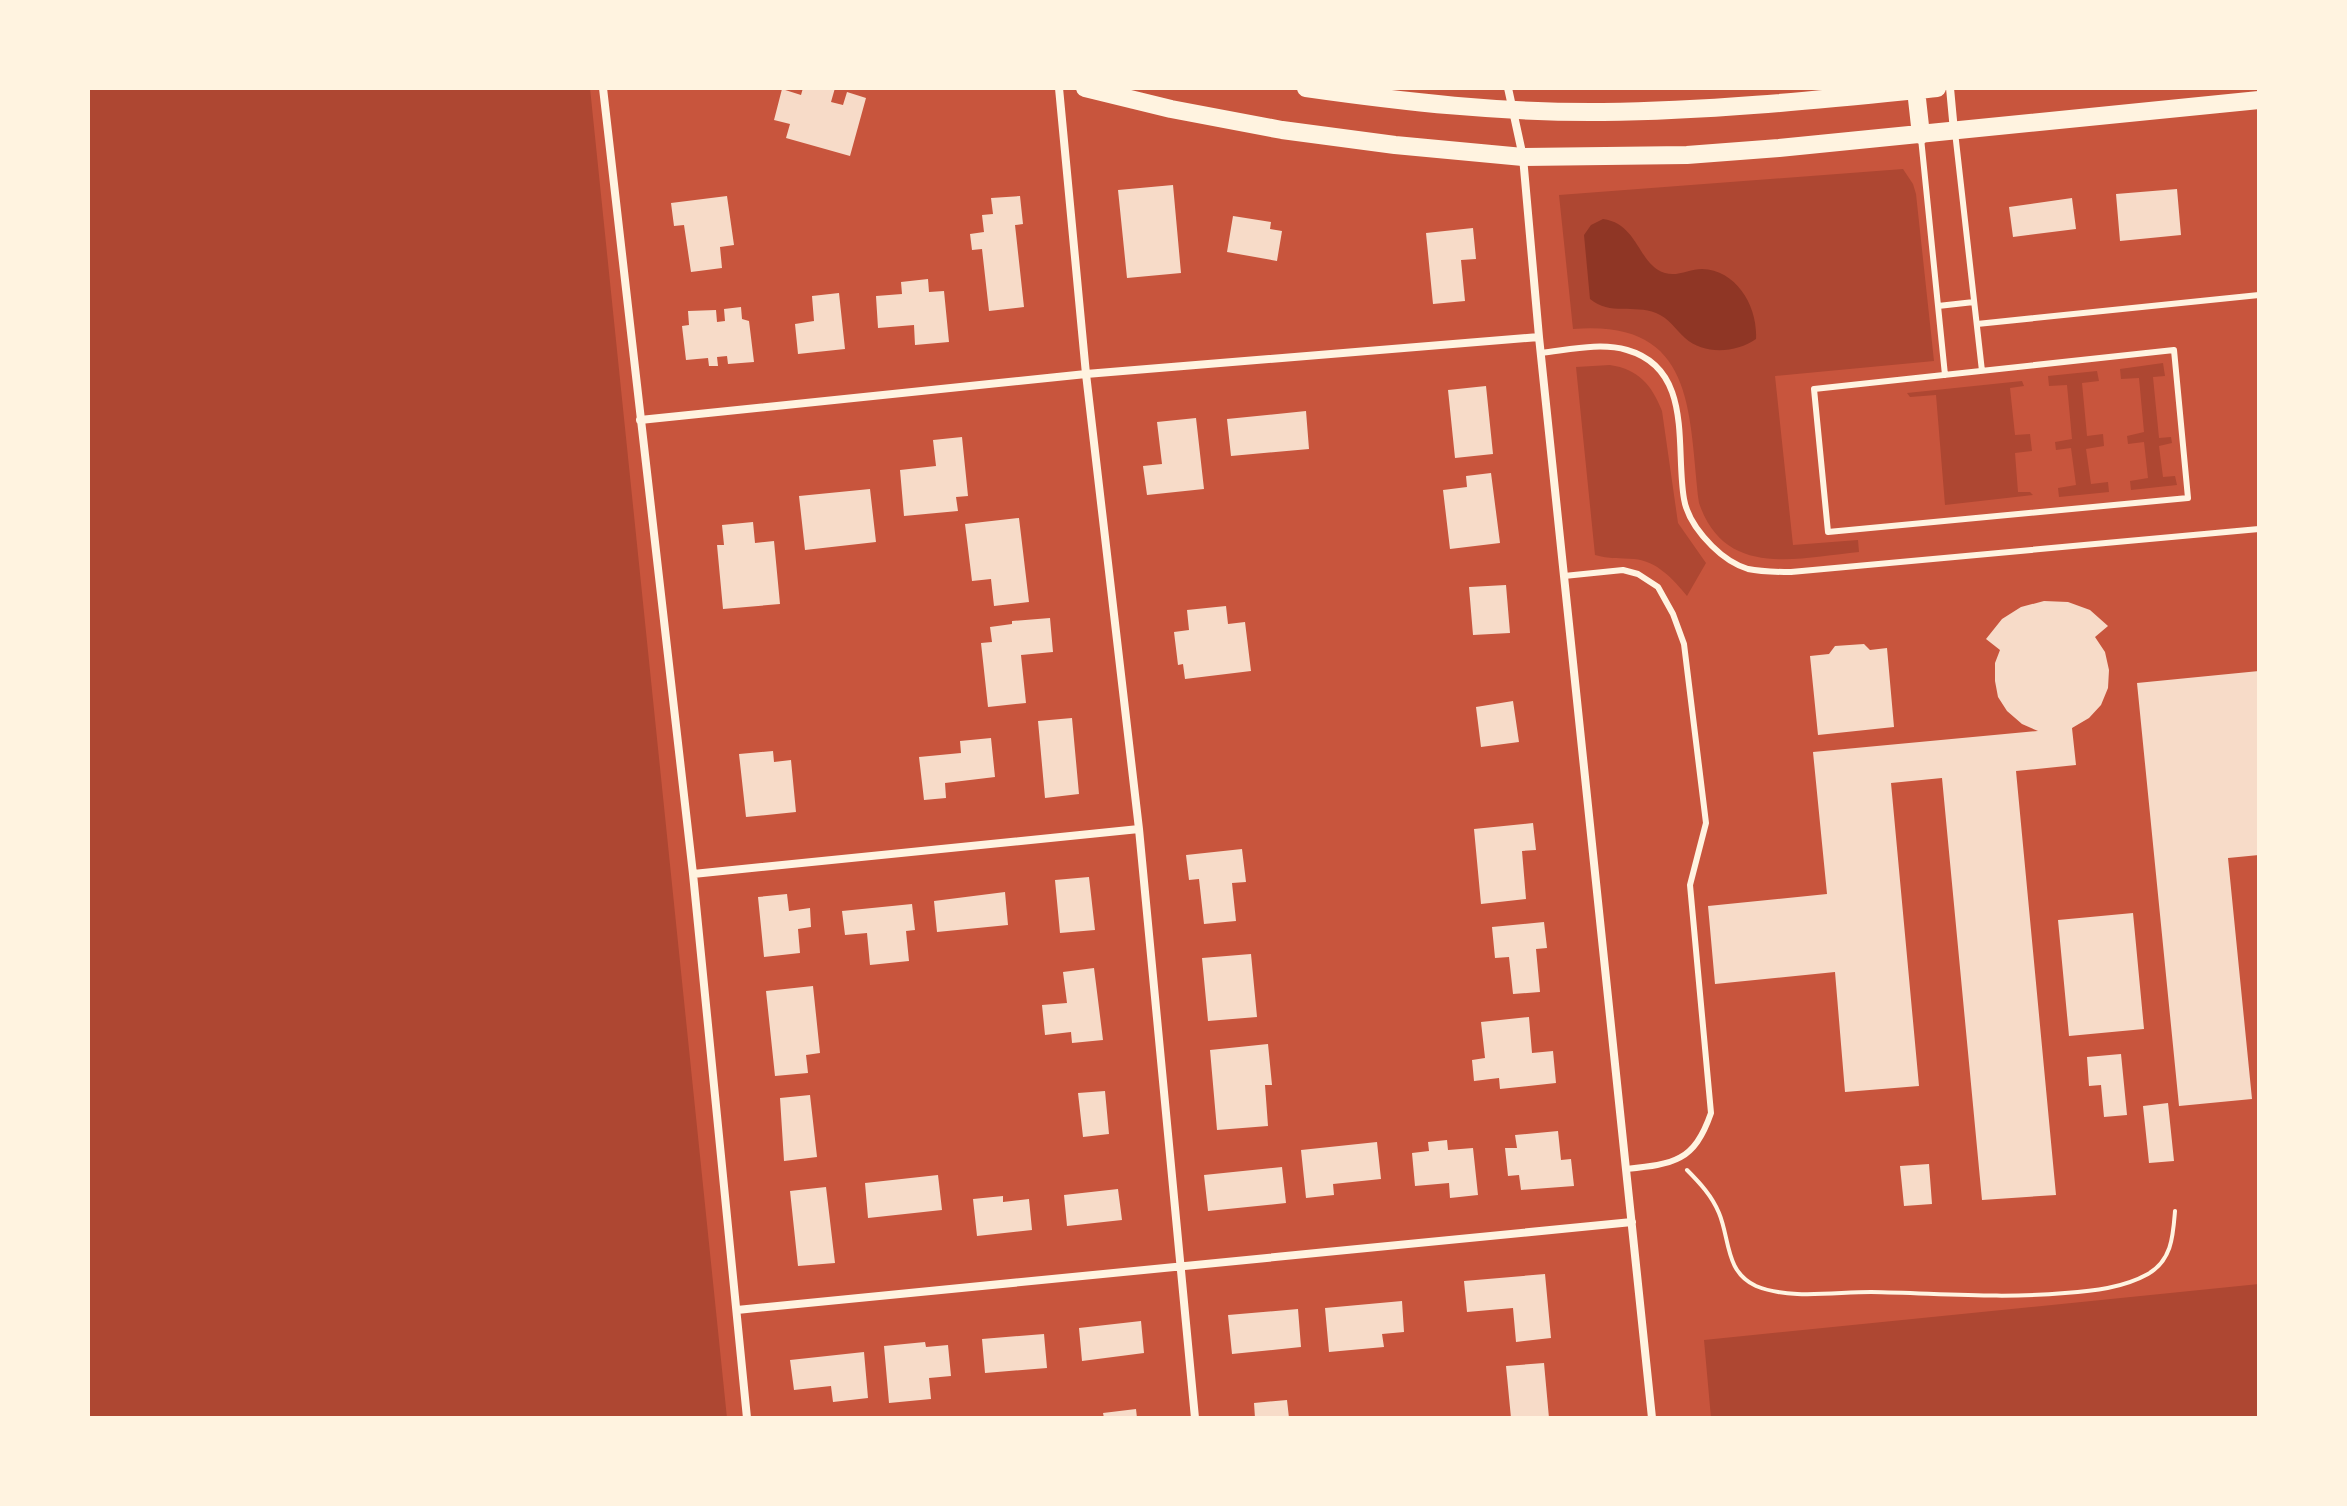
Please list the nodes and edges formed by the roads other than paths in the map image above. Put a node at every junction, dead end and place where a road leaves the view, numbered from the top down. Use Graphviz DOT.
graph roads {
  1 [pos="603,88"];
  2 [pos="1059,88"];
  3 [pos="1085,88"];
  4 [pos="1306,88"];
  5 [pos="1508,88"];
  6 [pos="1937,88"];
  7 [pos="1950,88"];
  8 [pos="1916,90"];
  9 [pos="2259,100"];
  10 [pos="1511,109"];
  11 [pos="1955,132"];
  12 [pos="1921,135"];
  13 [pos="1523,157"];
  14 [pos="2259,295"];
  15 [pos="1974,302"];
  16 [pos="1938,306"];
  17 [pos="1977,324"];
  18 [pos="1539,337"];
  19 [pos="1541,353"];
  20 [pos="1982,371"];
  21 [pos="1086,374"];
  22 [pos="1945,375"];
  23 [pos="640,420"];
  24 [pos="2259,529"];
  25 [pos="1564,576"];
  26 [pos="1139,829"];
  27 [pos="693,874"];
  28 [pos="1626,1169"];
  29 [pos="1632,1222"];
  30 [pos="1180,1268"];
  31 [pos="737,1310"];
  32 [pos="747,1418"];
  33 [pos="1195,1418"];
  34 [pos="1652,1418"];
  1 -- 23 [label="street"];
  2 -- 21 [label="street"];
  3 -- 13 [label="highway"];
  4 -- 10 [label="highway"];
  5 -- 10 [label="street"];
  6 -- 8 [label="highway"];
  7 -- 11 [label="street"];
  8 -- 10 [label="highway"];
  8 -- 12 [label="highway"];
  9 -- 11 [label="highway"];
  10 -- 13 [label="street"];
  11 -- 12 [label="highway"];
  11 -- 15 [label="lane"];
  12 -- 13 [label="highway"];
  12 -- 16 [label="lane"];
  13 -- 18 [label="street"];
  14 -- 17 [label="lane"];
  15 -- 16 [label="lane"];
  15 -- 17 [label="lane"];
  16 -- 22 [label="lane"];
  17 -- 20 [label="lane"];
  18 -- 19 [label="street"];
  18 -- 21 [label="street"];
  19 -- 24 [label="lane"];
  19 -- 25 [label="street"];
  20 -- 22 [label="lane"];
  20 -- 22 [label="lane"];
  21 -- 23 [label="street"];
  21 -- 26 [label="street"];
  23 -- 27 [label="street"];
  25 -- 28 [label="street"];
  25 -- 28 [label="lane"];
  26 -- 27 [label="street"];
  26 -- 30 [label="street"];
  27 -- 31 [label="street"];
  28 -- 29 [label="street"];
  29 -- 30 [label="street"];
  29 -- 34 [label="street"];
  30 -- 31 [label="street"];
  30 -- 33 [label="street"];
  31 -- 32 [label="street"];
}
